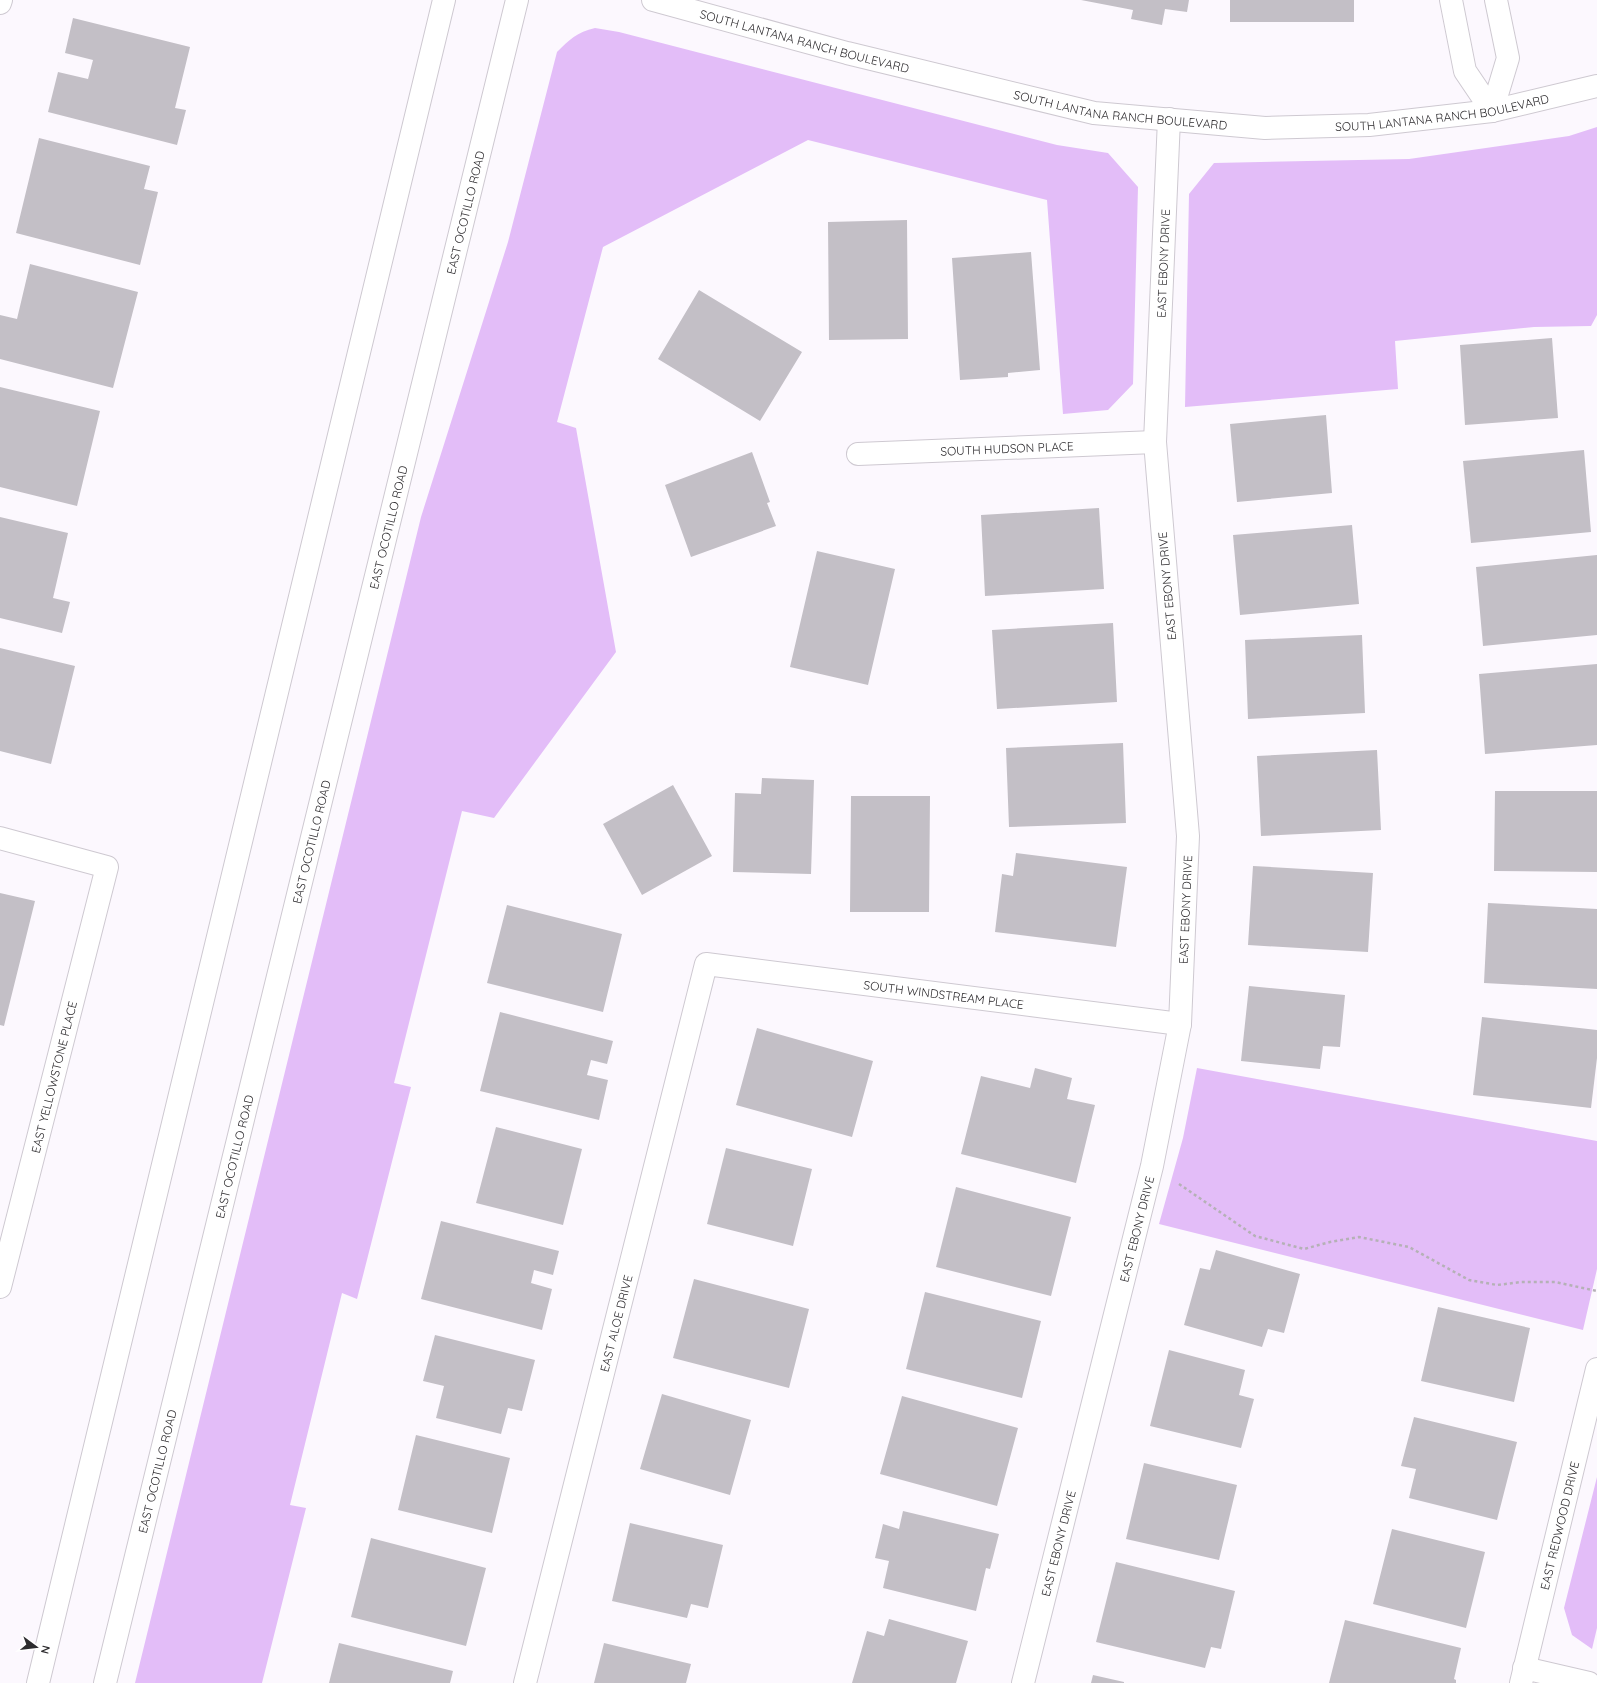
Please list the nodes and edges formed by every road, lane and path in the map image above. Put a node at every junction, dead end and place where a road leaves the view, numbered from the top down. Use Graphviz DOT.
graph roads {
  1 [pos="444,0"];
  2 [pos="517,0"];
  3 [pos="653,0"];
  4 [pos="1451,0"];
  5 [pos="1496,0"];
  6 [pos="1597,86"];
  7 [pos="1492,111"];
  8 [pos="1170,119"];
  9 [pos="1155,442"];
  10 [pos="858,454"];
  11 [pos="0,838"];
  12 [pos="706,964"];
  13 [pos="1180,1024"];
  14 [pos="1152,1166"];
  15 [pos="0,1287"];
  16 [pos="1597,1291"];
  17 [pos="1597,1369"];
  18 [pos="1523,1675"];
  19 [pos="38,1683"];
  20 [pos="105,1683"];
  21 [pos="525,1683"];
  22 [pos="1023,1683"];
  23 [pos="1589,1683"];
  1 -- 19 [label="street"];
  2 -- 20 [label="street, EAST OCOTILLO ROAD"];
  3 -- 8 [label="street, SOUTH LANTANA RANCH BOULEVARD"];
  4 -- 7 [label="street"];
  5 -- 7 [label="street"];
  6 -- 7 [label="street, SOUTH LANTANA RANCH BOULEVARD"];
  7 -- 8 [label="street, SOUTH LANTANA RANCH BOULEVARD"];
  8 -- 9 [label="street, EAST EBONY DRIVE"];
  9 -- 10 [label="street, SOUTH HUDSON PLACE"];
  9 -- 13 [label="street, EAST EBONY DRIVE"];
  11 -- 15 [label="street, EAST YELLOWSTONE PLACE"];
  12 -- 13 [label="street, SOUTH WINDSTREAM PLACE"];
  12 -- 21 [label="street, EAST ALOE DRIVE"];
  13 -- 14 [label="street, EAST EBONY DRIVE"];
  14 -- 16 [label="path"];
  14 -- 22 [label="street, EAST EBONY DRIVE"];
  17 -- 18 [label="street, EAST REDWOOD DRIVE"];
  18 -- 23 [label="street"];
}
